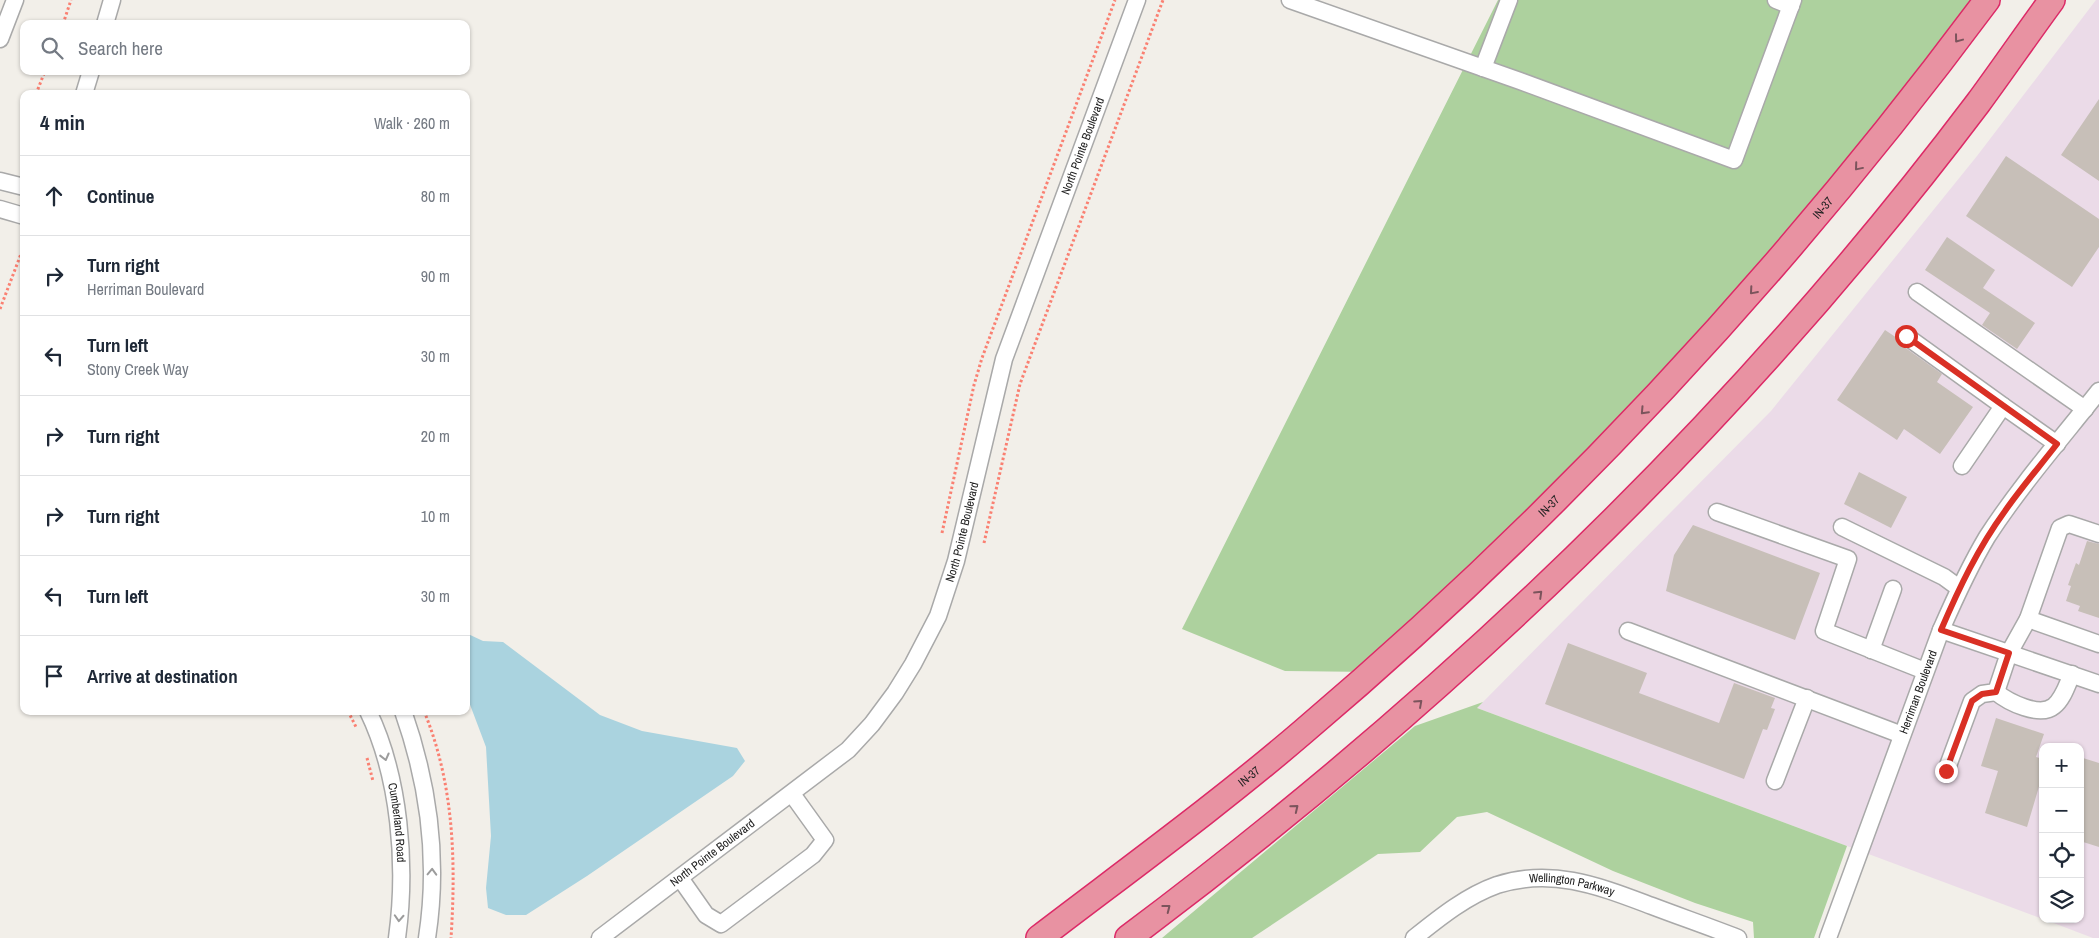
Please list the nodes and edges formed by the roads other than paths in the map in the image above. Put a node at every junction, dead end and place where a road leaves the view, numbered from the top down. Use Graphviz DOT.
graph roads {
  1 [pos="15,0"];
  2 [pos="112,0"];
  3 [pos="1137,0"];
  4 [pos="1290,0"];
  5 [pos="1509,0"];
  6 [pos="1776,0"];
  7 [pos="1987,0"];
  8 [pos="2052,0"];
  9 [pos="1307,3"];
  10 [pos="1792,3"];
  11 [pos="106,20"];
  12 [pos="0,39"];
  13 [pos="1483,68"];
  14 [pos="89,75"];
  15 [pos="85,90"];
  16 [pos="0,181"];
  17 [pos="20,186"];
  18 [pos="0,209"];
  19 [pos="20,215"];
  20 [pos="1917,292"];
  21 [pos="1906,336"];
  22 [pos="2099,391"];
  23 [pos="2002,406"];
  24 [pos="2085,409"];
  25 [pos="2057,444"];
  26 [pos="1962,466"];
  27 [pos="1717,512"];
  28 [pos="1842,527"];
  29 [pos="2099,534"];
  30 [pos="1959,588"];
  31 [pos="1893,589"];
  32 [pos="2028,619"];
  33 [pos="1941,630"];
  34 [pos="1628,631"];
  35 [pos="2099,644"];
  36 [pos="1871,650"];
  37 [pos="2009,653"];
  38 [pos="1925,671"];
  39 [pos="2072,674"];
  40 [pos="2099,684"];
  41 [pos="1996,692"];
  42 [pos="1807,698"];
  43 [pos="370,715"];
  44 [pos="404,715"];
  45 [pos="1902,735"];
  46 [pos="1946,771"];
  47 [pos="1775,782"];
  48 [pos="792,794"];
  49 [pos="680,878"];
  50 [pos="397,938"];
  51 [pos="427,938"];
  52 [pos="600,938"];
  53 [pos="1039,938"];
  54 [pos="1128,938"];
  55 [pos="1414,938"];
  56 [pos="1738,938"];
  57 [pos="1828,938"];
  1 -- 12 [label="street"];
  2 -- 11 [label="street"];
  3 -- 48 [label="street, North Pointe Boulevard"];
  4 -- 9 [label="street"];
  5 -- 13 [label="street"];
  6 -- 10 [label="street"];
  7 -- 53 [label="highway, IN-37, one-way"];
  54 -- 8 [label="highway, one-way"];
  9 -- 13 [label="street"];
  10 -- 13 [label="street"];
  14 -- 15 [label="street"];
  16 -- 17 [label="street"];
  18 -- 19 [label="street"];
  20 -- 24 [label="street"];
  21 -- 23 [label="street"];
  22 -- 24 [label="street, Herriman Boulevard"];
  23 -- 25 [label="street"];
  23 -- 26 [label="street"];
  24 -- 25 [label="street, Herriman Boulevard"];
  25 -- 30 [label="street, Herriman Boulevard"];
  27 -- 36 [label="street"];
  28 -- 30 [label="street"];
  29 -- 32 [label="street"];
  30 -- 33 [label="street, Herriman Boulevard"];
  31 -- 36 [label="street"];
  32 -- 35 [label="street"];
  32 -- 37 [label="street"];
  33 -- 37 [label="street"];
  33 -- 38 [label="street, Herriman Boulevard"];
  34 -- 42 [label="street"];
  36 -- 38 [label="street"];
  37 -- 39 [label="street"];
  37 -- 41 [label="street"];
  38 -- 45 [label="street, Herriman Boulevard"];
  39 -- 40 [label="street"];
  39 -- 41 [label="street"];
  41 -- 46 [label="street"];
  42 -- 45 [label="street"];
  42 -- 47 [label="street"];
  43 -- 50 [label="street, Cumberland Road, one-way"];
  51 -- 44 [label="street, one-way"];
  45 -- 57 [label="street, Herriman Boulevard"];
  48 -- 49 [label="street, North Pointe Boulevard"];
  48 -- 49 [label="street"];
  49 -- 52 [label="street, North Pointe Boulevard"];
  55 -- 56 [label="street, Wellington Parkway"];
}
